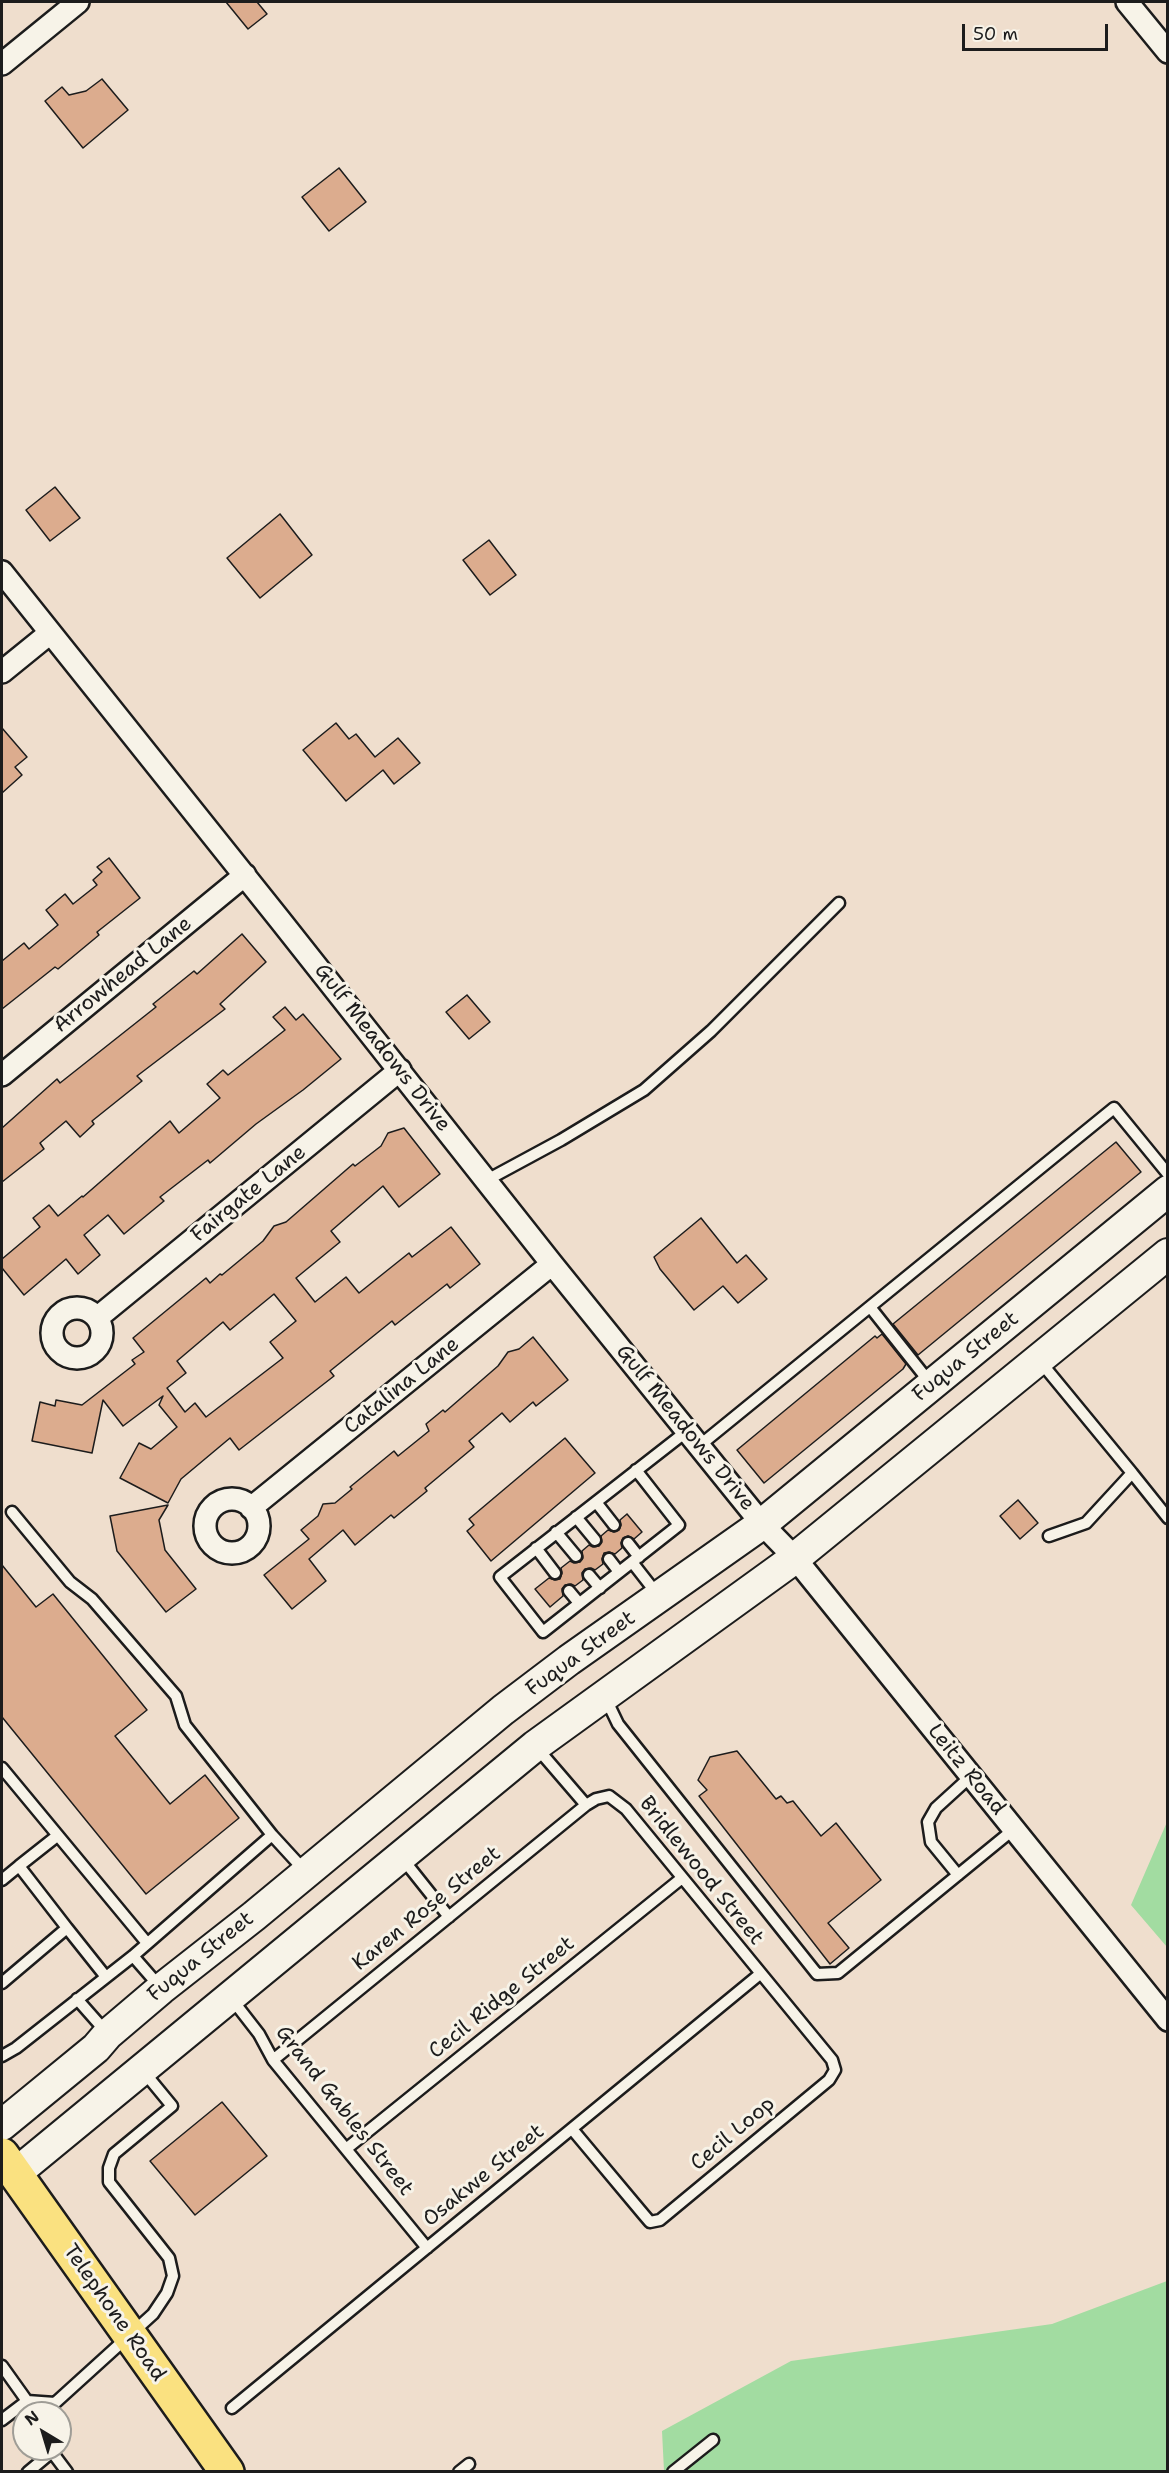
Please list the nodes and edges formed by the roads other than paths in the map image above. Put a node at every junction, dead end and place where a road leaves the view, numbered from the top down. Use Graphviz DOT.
graph roads {
  1 [pos="78,2"];
  2 [pos="1127,2"];
  3 [pos="1167,52"];
  4 [pos="2,64"];
  5 [pos="2,572"];
  6 [pos="50,633"];
  7 [pos="2,672"];
  8 [pos="245,875"];
  9 [pos="838,903"];
  10 [pos="400,1070"];
  11 [pos="2,1075"];
  12 [pos="1167,1174"];
  13 [pos="488,1180"];
  14 [pos="1167,1191"];
  15 [pos="1167,1254"];
  16 [pos="552,1264"];
  17 [pos="870,1307"];
  18 [pos="97,1317"];
  19 [pos="1009,1322"];
  20 [pos="1039,1360"];
  21 [pos="932,1385"];
  22 [pos="693,1438"];
  23 [pos="636,1470"];
  24 [pos="1132,1473"];
  25 [pos="596,1502"];
  26 [pos="251,1508"];
  27 [pos="12,1512"];
  28 [pos="576,1517"];
  29 [pos="1167,1518"];
  30 [pos="762,1524"];
  31 [pos="614,1525"];
  32 [pos="556,1532"];
  33 [pos="1048,1536"];
  34 [pos="595,1540"];
  35 [pos="628,1543"];
  36 [pos="536,1548"];
  37 [pos="576,1556"];
  38 [pos="795,1558"];
  39 [pos="609,1559"];
  40 [pos="636,1559"];
  41 [pos="620,1572"];
  42 [pos="555,1573"];
  43 [pos="589,1575"];
  44 [pos="600,1588"];
  45 [pos="569,1591"];
  46 [pos="659,1597"];
  47 [pos="579,1603"];
  48 [pos="605,1696"];
  49 [pos="503,1710"];
  50 [pos="535,1746"];
  51 [pos="2,1768"];
  52 [pos="970,1777"];
  53 [pos="609,1796"];
  54 [pos="586,1805"];
  55 [pos="1014,1829"];
  56 [pos="272,1835"];
  57 [pos="57,1836"];
  58 [pos="401,1857"];
  59 [pos="19,1866"];
  60 [pos="306,1873"];
  61 [pos="958,1875"];
  62 [pos="682,1878"];
  63 [pos="2,1880"];
  64 [pos="254,1916"];
  65 [pos="449,1917"];
  66 [pos="67,1928"];
  67 [pos="147,1942"];
  68 [pos="283,1953"];
  69 [pos="133,1956"];
  70 [pos="760,1974"];
  71 [pos="106,1977"];
  72 [pos="2,1983"];
  73 [pos="161,1989"];
  74 [pos="230,1997"];
  75 [pos="77,1999"];
  76 [pos="1167,2020"];
  77 [pos="108,2034"];
  78 [pos="2,2056"];
  79 [pos="273,2060"];
  80 [pos="142,2069"];
  81 [pos="2,2126"];
  82 [pos="572,2129"];
  83 [pos="346,2149"];
  84 [pos="8,2164"];
  85 [pos="427,2248"];
  86 [pos="130,2336"];
  87 [pos="2,2367"];
  88 [pos="27,2401"];
  89 [pos="62,2401"];
  90 [pos="232,2408"];
  91 [pos="712,2440"];
  92 [pos="41,2461"];
  93 [pos="469,2464"];
  94 [pos="28,2472"];
  95 [pos="227,2472"];
  96 [pos="459,2472"];
  97 [pos="674,2472"];
  1 -- 4 [label="street"];
  2 -- 3 [label="street"];
  5 -- 6 [label="street, Gulf Meadows Drive"];
  6 -- 7 [label="street"];
  6 -- 8 [label="street, Gulf Meadows Drive"];
  8 -- 10 [label="street, Gulf Meadows Drive"];
  8 -- 11 [label="street, Arrowhead Lane"];
  9 -- 13 [label="lane"];
  10 -- 13 [label="street, Gulf Meadows Drive"];
  10 -- 18 [label="street, Fairgate Lane"];
  12 -- 17 [label="lane"];
  13 -- 16 [label="street, Gulf Meadows Drive"];
  14 -- 19 [label="main road, Fuqua Street"];
  15 -- 20 [label="main road"];
  16 -- 22 [label="street, Gulf Meadows Drive"];
  16 -- 26 [label="street, Catalina Lane"];
  17 -- 21 [label="lane"];
  17 -- 22 [label="lane"];
  19 -- 20 [label="main road"];
  19 -- 21 [label="main road, Fuqua Street"];
  20 -- 24 [label="lane"];
  20 -- 38 [label="main road"];
  21 -- 30 [label="main road, Fuqua Street"];
  22 -- 23 [label="lane"];
  22 -- 30 [label="street, Gulf Meadows Drive"];
  23 -- 25 [label="lane"];
  23 -- 40 [label="lane"];
  24 -- 29 [label="lane"];
  24 -- 33 [label="lane"];
  25 -- 28 [label="lane"];
  25 -- 31 [label="lane"];
  27 -- 56 [label="lane"];
  28 -- 32 [label="lane"];
  28 -- 34 [label="lane"];
  30 -- 38 [label="street, Leitz Road"];
  30 -- 46 [label="main road, Fuqua Street"];
  32 -- 36 [label="lane"];
  32 -- 37 [label="lane"];
  35 -- 40 [label="lane"];
  36 -- 42 [label="lane"];
  36 -- 47 [label="lane"];
  38 -- 48 [label="main road"];
  38 -- 52 [label="street, Leitz Road"];
  39 -- 41 [label="lane"];
  40 -- 41 [label="lane"];
  40 -- 46 [label="lane"];
  41 -- 44 [label="lane"];
  43 -- 44 [label="lane"];
  44 -- 47 [label="lane"];
  45 -- 47 [label="lane"];
  46 -- 49 [label="main road, Fuqua Street"];
  48 -- 50 [label="main road"];
  48 -- 61 [label="lane"];
  49 -- 50 [label="main road"];
  49 -- 60 [label="main road, Fuqua Street"];
  50 -- 54 [label="lane"];
  50 -- 58 [label="main road"];
  51 -- 57 [label="lane"];
  52 -- 55 [label="street, Leitz Road"];
  52 -- 61 [label="lane"];
  53 -- 54 [label="lane, Karen Rose Street"];
  53 -- 62 [label="lane, Bridlewood Street"];
  54 -- 65 [label="lane, Karen Rose Street"];
  55 -- 61 [label="lane"];
  55 -- 76 [label="street, Leitz Road"];
  56 -- 60 [label="lane"];
  56 -- 67 [label="lane"];
  57 -- 59 [label="lane"];
  57 -- 67 [label="lane"];
  58 -- 65 [label="lane"];
  58 -- 68 [label="main road"];
  59 -- 63 [label="lane"];
  59 -- 66 [label="lane"];
  60 -- 64 [label="main road, Fuqua Street"];
  62 -- 70 [label="lane, Bridlewood Street"];
  62 -- 83 [label="lane, Cecil Ridge Street"];
  64 -- 68 [label="main road"];
  64 -- 73 [label="main road, Fuqua Street"];
  65 -- 79 [label="lane, Karen Rose Street"];
  66 -- 71 [label="lane"];
  66 -- 72 [label="lane"];
  67 -- 69 [label="lane"];
  68 -- 74 [label="main road"];
  69 -- 71 [label="lane"];
  69 -- 73 [label="lane"];
  70 -- 82 [label="lane, Osakwe Street"];
  70 -- 82 [label="lane, Cecil Loop"];
  71 -- 75 [label="lane"];
  73 -- 77 [label="main road, Fuqua Street"];
  74 -- 79 [label="lane, Grand Gables Street"];
  74 -- 80 [label="main road"];
  75 -- 77 [label="lane"];
  75 -- 78 [label="lane"];
  77 -- 81 [label="main road, Fuqua Street"];
  79 -- 83 [label="lane, Grand Gables Street"];
  80 -- 84 [label="main road"];
  80 -- 86 [label="lane"];
  82 -- 85 [label="lane, Osakwe Street"];
  83 -- 85 [label="lane, Grand Gables Street"];
  84 -- 86 [label="main road, Telephone Road"];
  85 -- 90 [label="lane, Osakwe Street"];
  86 -- 89 [label="lane"];
  86 -- 95 [label="main road, Telephone Road"];
  87 -- 88 [label="lane"];
  91 -- 97 [label="lane"];
  92 -- 94 [label="lane"];
  93 -- 96 [label="lane"];
}
